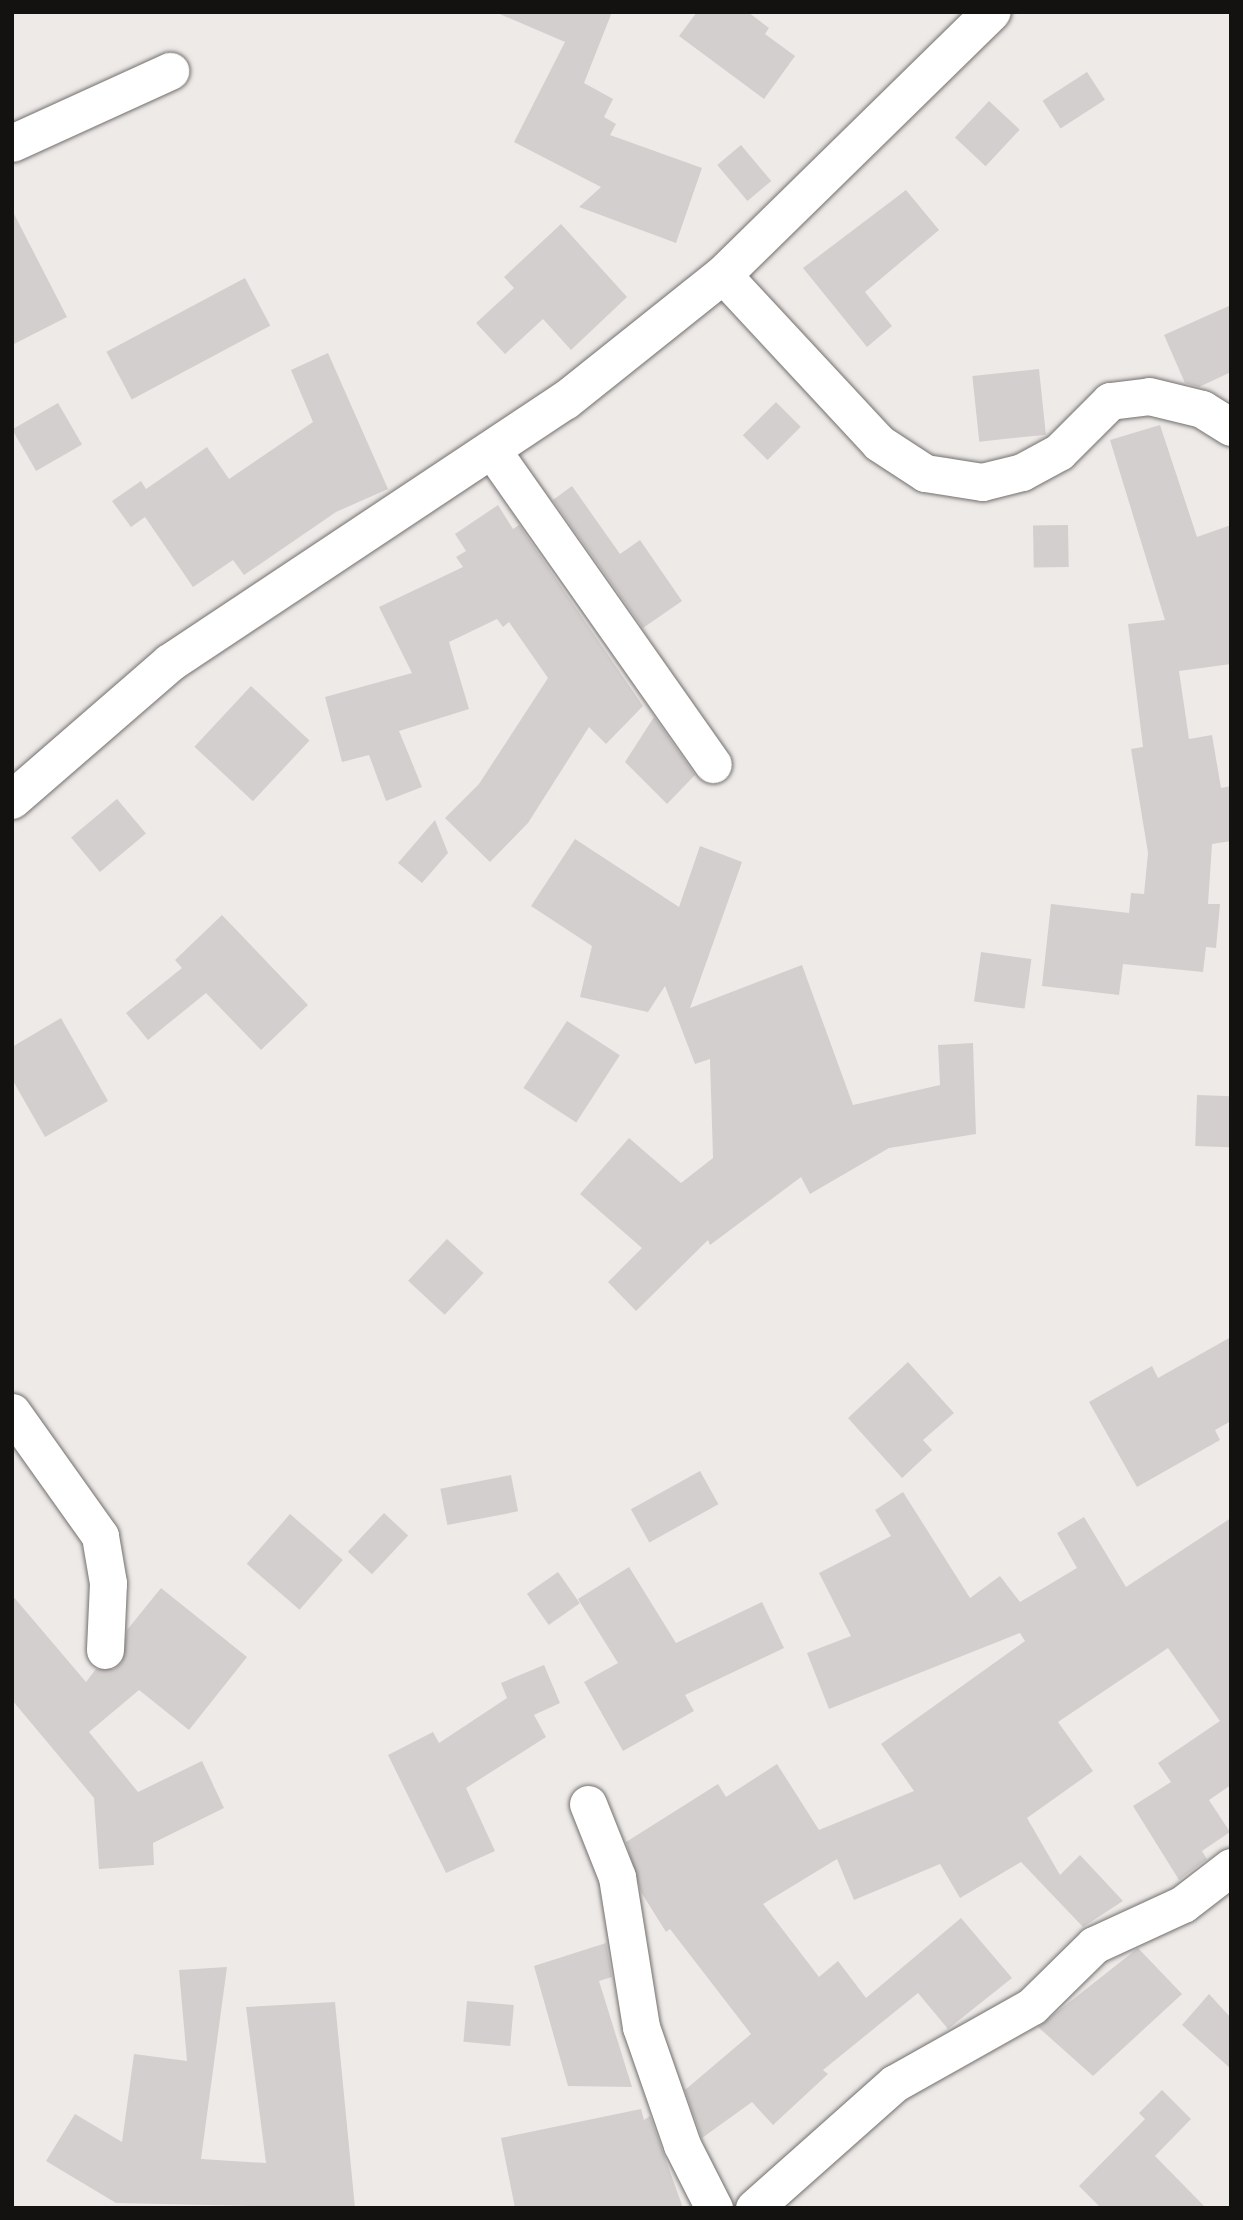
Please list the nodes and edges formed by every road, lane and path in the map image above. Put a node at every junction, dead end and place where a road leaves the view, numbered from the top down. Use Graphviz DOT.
graph roads {
  1 [pos="992,12"];
  2 [pos="170,71"];
  3 [pos="12,143"];
  4 [pos="723,275"];
  5 [pos="1231,427"];
  6 [pos="492,450"];
  7 [pos="713,764"];
  8 [pos="12,800"];
  9 [pos="12,1412"];
  10 [pos="105,1650"];
  11 [pos="588,1804"];
  12 [pos="1231,1867"];
  13 [pos="714,2208"];
  14 [pos="754,2208"];
  1 -- 4 [label="street"];
  2 -- 3 [label="street"];
  4 -- 5 [label="street"];
  4 -- 6 [label="street"];
  6 -- 7 [label="street"];
  6 -- 8 [label="street"];
  9 -- 10 [label="street"];
  11 -- 13 [label="street"];
  12 -- 14 [label="street"];
}
